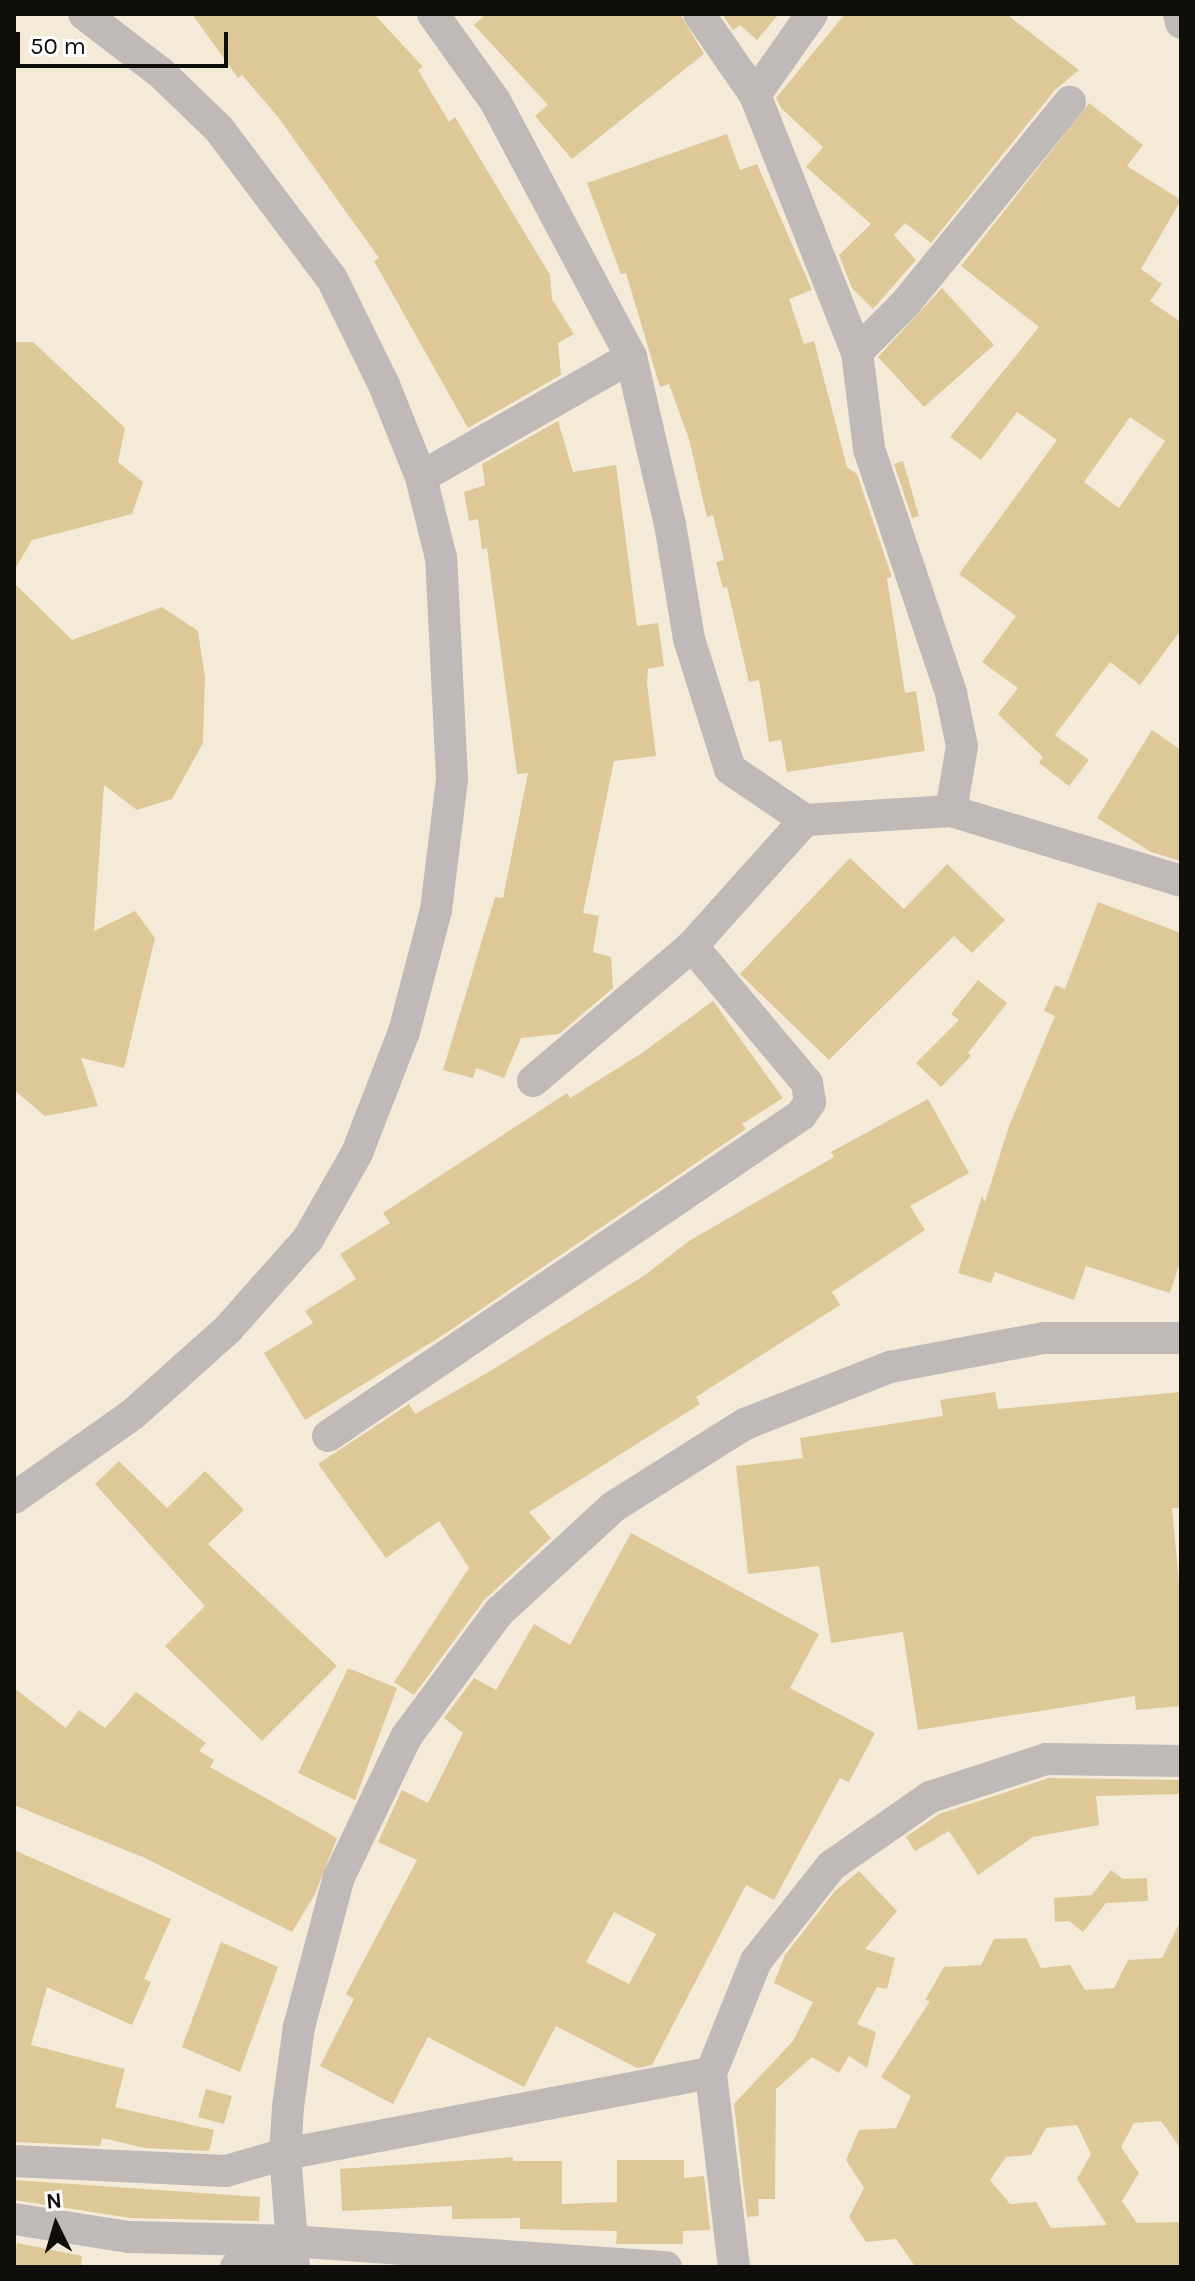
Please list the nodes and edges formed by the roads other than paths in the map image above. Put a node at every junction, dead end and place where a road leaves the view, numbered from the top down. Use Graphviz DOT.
graph roads {
  1 [pos="84,14"];
  2 [pos="433,14"];
  3 [pos="699,14"];
  4 [pos="812,14"];
  5 [pos="1179,14"];
  6 [pos="1181,23"];
  7 [pos="755,95"];
  8 [pos="1070,102"];
  9 [pos="857,352"];
  10 [pos="631,357"];
  11 [pos="421,477"];
  12 [pos="951,811"];
  13 [pos="805,820"];
  14 [pos="1181,881"];
  15 [pos="692,946"];
  16 [pos="533,1081"];
  17 [pos="1181,1338"];
  18 [pos="328,1436"];
  19 [pos="14,1498"];
  20 [pos="1181,1761"];
  21 [pos="711,2073"];
  22 [pos="285,2154"];
  23 [pos="14,2161"];
  24 [pos="14,2219"];
  25 [pos="292,2254"];
  26 [pos="236,2267"];
  27 [pos="666,2267"];
  28 [pos="734,2267"];
  1 -- 11 [label="street"];
  2 -- 10 [label="street"];
  3 -- 7 [label="street"];
  4 -- 7 [label="street"];
  5 -- 6 [label="street"];
  7 -- 9 [label="street"];
  8 -- 9 [label="street"];
  9 -- 12 [label="street"];
  10 -- 11 [label="street"];
  10 -- 13 [label="street"];
  11 -- 19 [label="street"];
  12 -- 13 [label="street"];
  12 -- 14 [label="street"];
  13 -- 15 [label="street"];
  15 -- 16 [label="street"];
  15 -- 18 [label="street"];
  17 -- 22 [label="street"];
  20 -- 21 [label="street"];
  21 -- 22 [label="street"];
  21 -- 28 [label="street"];
  22 -- 23 [label="street"];
  22 -- 25 [label="street"];
  24 -- 25 [label="street"];
  25 -- 26 [label="street"];
  25 -- 27 [label="street"];
}
